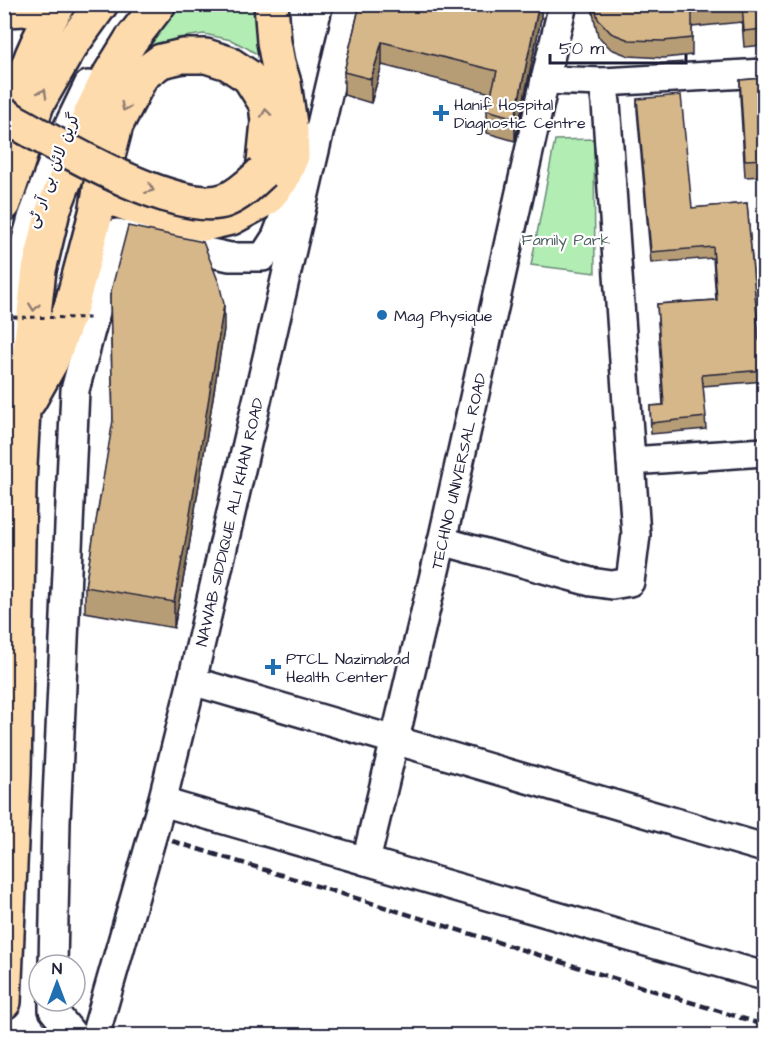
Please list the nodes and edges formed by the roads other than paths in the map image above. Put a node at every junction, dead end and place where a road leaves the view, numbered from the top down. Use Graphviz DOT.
graph roads {
  1 [pos="40,4"];
  2 [pos="59,4"];
  3 [pos="101,4"];
  4 [pos="142,4"];
  5 [pos="159,4"];
  6 [pos="271,4"];
  7 [pos="349,4"];
  8 [pos="563,4"];
  9 [pos="4,10"];
  10 [pos="765,73"];
  11 [pos="545,80"];
  12 [pos="603,82"];
  13 [pos="4,114"];
  14 [pos="4,135"];
  15 [pos="15,168"];
  16 [pos="309,180"];
  17 [pos="101,183"];
  18 [pos="4,204"];
  19 [pos="117,233"];
  20 [pos="14,400"];
  21 [pos="765,452"];
  22 [pos="631,461"];
  23 [pos="442,541"];
  24 [pos="192,681"];
  25 [pos="395,741"];
  26 [pos="162,802"];
  27 [pos="765,848"];
  28 [pos="366,861"];
  29 [pos="53,953"];
  30 [pos="765,975"];
  31 [pos="4,1002"];
  32 [pos="55,1013"];
  33 [pos="74,1035"];
  34 [pos="95,1035"];
  1 -- 9 [label="main road"];
  2 -- 15 [label="main road"];
  15 -- 3 [label="main road, one-way"];
  4 -- 20 [label="street, گرین لائن بی آر ٹی"];
  5 -- 20 [label="main road, one-way"];
  6 -- 14 [label="main road"];
  7 -- 16 [label="street, NAWAB SIDDIQUE ALI KHAN ROAD"];
  8 -- 11 [label="street, TECHNO UNIVERSAL ROAD"];
  10 -- 12 [label="street"];
  11 -- 12 [label="street"];
  11 -- 23 [label="street, TECHNO UNIVERSAL ROAD"];
  12 -- 22 [label="street"];
  13 -- 17 [label="main road, one-way, bridge"];
  15 -- 18 [label="main road"];
  16 -- 19 [label="street"];
  16 -- 24 [label="street, NAWAB SIDDIQUE ALI KHAN ROAD"];
  17 -- 19 [label="street"];
  17 -- 20 [label="main road"];
  19 -- 29 [label="street"];
  20 -- 31 [label="main road"];
  21 -- 22 [label="street"];
  22 -- 23 [label="street"];
  23 -- 25 [label="street, TECHNO UNIVERSAL ROAD"];
  24 -- 25 [label="street"];
  24 -- 26 [label="street, NAWAB SIDDIQUE ALI KHAN ROAD"];
  25 -- 27 [label="street"];
  25 -- 28 [label="street, TECHNO UNIVERSAL ROAD"];
  26 -- 28 [label="street"];
  26 -- 34 [label="street, NAWAB SIDDIQUE ALI KHAN ROAD"];
  28 -- 30 [label="street"];
  32 -- 33 [label="street"];
}
